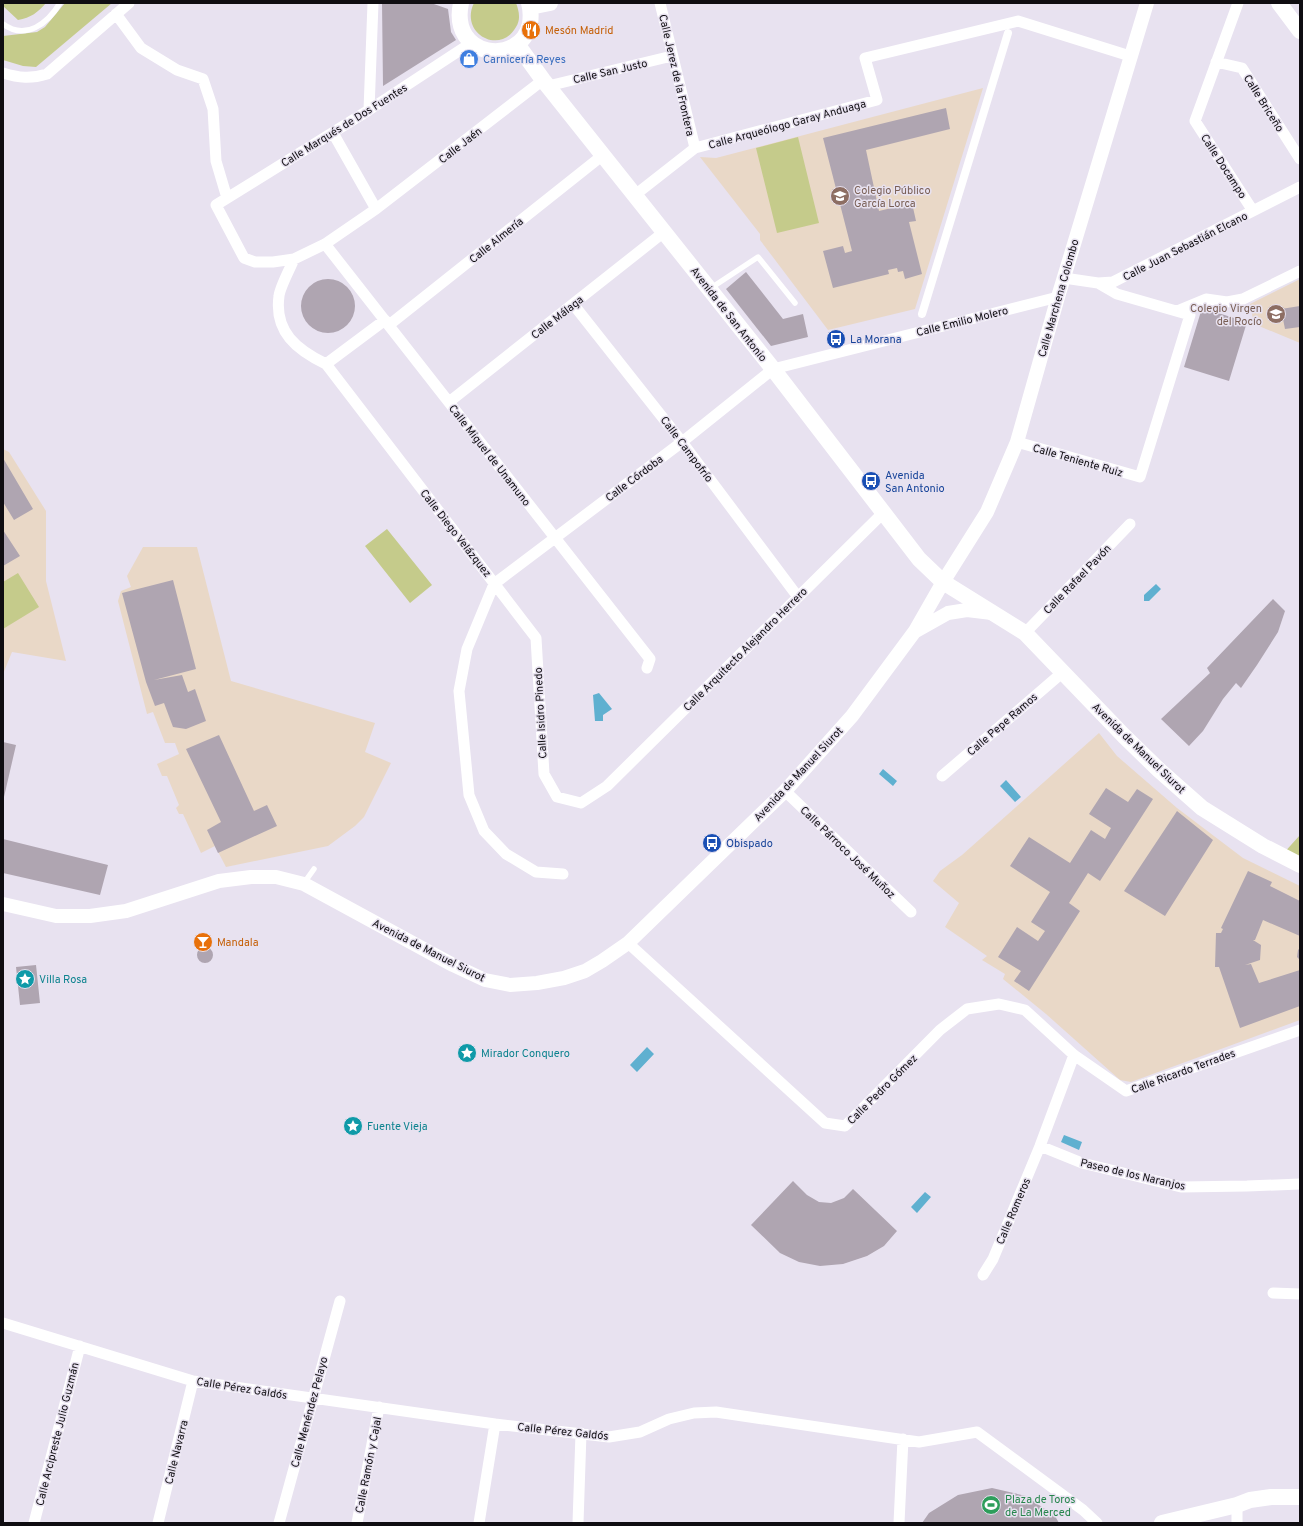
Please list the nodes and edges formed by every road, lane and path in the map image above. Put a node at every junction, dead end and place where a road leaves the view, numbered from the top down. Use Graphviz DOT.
graph roads {
  1 [pos="60,3"];
  2 [pos="129,3"];
  3 [pos="374,3"];
  4 [pos="461,3"];
  5 [pos="550,3"];
  6 [pos="660,3"];
  7 [pos="1147,3"];
  8 [pos="1238,3"];
  9 [pos="1279,3"];
  10 [pos="529,5"];
  11 [pos="116,14"];
  12 [pos="3,24"];
  13 [pos="1300,31"];
  14 [pos="1008,33"];
  15 [pos="471,43"];
  16 [pos="517,44"];
  17 [pos="672,56"];
  18 [pos="1130,56"];
  19 [pos="1216,62"];
  20 [pos="3,73"];
  21 [pos="545,83"];
  22 [pos="370,110"];
  23 [pos="333,133"];
  24 [pos="694,148"];
  25 [pos="603,155"];
  26 [pos="1300,159"];
  27 [pos="1300,187"];
  28 [pos="635,195"];
  29 [pos="227,198"];
  30 [pos="216,205"];
  31 [pos="376,209"];
  32 [pos="1254,211"];
  33 [pos="664,232"];
  34 [pos="325,244"];
  35 [pos="294,259"];
  36 [pos="1300,271"];
  37 [pos="1064,278"];
  38 [pos="1098,283"];
  39 [pos="709,290"];
  40 [pos="1058,297"];
  41 [pos="795,303"];
  42 [pos="573,304"];
  43 [pos="1177,311"];
  44 [pos="922,314"];
  45 [pos="387,323"];
  46 [pos="326,364"];
  47 [pos="772,369"];
  48 [pos="449,402"];
  49 [pos="682,442"];
  50 [pos="1017,442"];
  51 [pos="883,512"];
  52 [pos="1130,524"];
  53 [pos="555,537"];
  54 [pos="943,582"];
  55 [pos="494,584"];
  56 [pos="798,597"];
  57 [pos="993,613"];
  58 [pos="915,631"];
  59 [pos="1025,633"];
  60 [pos="647,668"];
  61 [pos="1063,672"];
  62 [pos="942,776"];
  63 [pos="607,786"];
  64 [pos="784,791"];
  65 [pos="1300,865"];
  66 [pos="314,869"];
  67 [pos="564,874"];
  68 [pos="304,884"];
  69 [pos="3,904"];
  70 [pos="911,912"];
  71 [pos="628,943"];
  72 [pos="1300,1030"];
  73 [pos="1074,1055"];
  74 [pos="1040,1146"];
  75 [pos="1300,1184"];
  76 [pos="982,1275"];
  77 [pos="1274,1293"];
  78 [pos="1300,1294"];
  79 [pos="340,1301"];
  80 [pos="3,1323"];
  81 [pos="80,1346"];
  82 [pos="193,1381"];
  83 [pos="313,1399"];
  84 [pos="379,1407"];
  85 [pos="495,1424"];
  86 [pos="581,1434"];
  87 [pos="903,1439"];
  88 [pos="1300,1497"];
  89 [pos="1237,1506"];
  90 [pos="34,1523"];
  91 [pos="158,1523"];
  92 [pos="279,1523"];
  93 [pos="357,1523"];
  94 [pos="479,1523"];
  95 [pos="578,1523"];
  96 [pos="899,1523"];
  97 [pos="1097,1523"];
  98 [pos="1162,1523"];
  99 [pos="1237,1523"];
  1 -- 12 [label="lane"];
  2 -- 11 [label="street"];
  3 -- 22 [label="street"];
  4 -- 15 [label="main road"];
  5 -- 10 [label="main road"];
  6 -- 17 [label="street, Calle Jerez de la Frontera"];
  7 -- 18 [label="street, Calle Marchena Colombo"];
  8 -- 19 [label="street"];
  9 -- 13 [label="main road"];
  10 -- 16 [label="main road"];
  11 -- 20 [label="street"];
  11 -- 29 [label="street"];
  14 -- 44 [label="street"];
  15 -- 16 [label="main road"];
  15 -- 22 [label="street, Calle Marqués de Dos Fuentes"];
  16 -- 21 [label="main road, Avenida de San Antonio"];
  17 -- 21 [label="street, Calle San Justo"];
  17 -- 24 [label="street, Calle Jerez de la Frontera"];
  18 -- 24 [label="street, Calle Arqueólogo Garay Anduaga"];
  18 -- 37 [label="street, Calle Marchena Colombo"];
  19 -- 26 [label="street, Calle Briceño"];
  19 -- 32 [label="street, Calle Docampo"];
  21 -- 25 [label="main road, Avenida de San Antonio"];
  21 -- 31 [label="street, Calle Jaén"];
  22 -- 23 [label="street, Calle Marqués de Dos Fuentes"];
  23 -- 29 [label="street, Calle Marqués de Dos Fuentes"];
  23 -- 31 [label="street"];
  24 -- 28 [label="street, Calle Arqueólogo Garay Anduaga"];
  25 -- 28 [label="main road, Avenida de San Antonio"];
  25 -- 45 [label="street, Calle Almería"];
  27 -- 32 [label="street, Calle Juan Sebastián Elcano"];
  28 -- 33 [label="main road, Avenida de San Antonio"];
  29 -- 30 [label="street, Calle Marqués de Dos Fuentes"];
  30 -- 35 [label="street, Calle Jaén"];
  31 -- 34 [label="street, Calle Jaén"];
  32 -- 38 [label="street, Calle Juan Sebastián Elcano"];
  33 -- 39 [label="main road, Avenida de San Antonio"];
  33 -- 42 [label="street, Calle Málaga"];
  34 -- 35 [label="street, Calle Jaén"];
  34 -- 45 [label="street, Calle Miguel de Unamuno"];
  35 -- 46 [label="street, Calle Diego Velázquez"];
  36 -- 43 [label="street"];
  37 -- 38 [label="street, Calle Juan Sebastián Elcano"];
  37 -- 40 [label="street, Calle Marchena Colombo"];
  38 -- 43 [label="street"];
  39 -- 41 [label="lane"];
  39 -- 47 [label="main road, Avenida de San Antonio"];
  40 -- 47 [label="street, Calle Emilio Molero"];
  40 -- 50 [label="street, Calle Marchena Colombo"];
  42 -- 48 [label="street, Calle Málaga"];
  42 -- 49 [label="street, Calle Campofrío"];
  43 -- 50 [label="street, Calle Teniente Ruiz"];
  45 -- 46 [label="street, Calle Almería"];
  45 -- 48 [label="street, Calle Miguel de Unamuno"];
  46 -- 55 [label="street, Calle Diego Velázquez"];
  47 -- 49 [label="street, Calle Córdoba"];
  47 -- 51 [label="main road, Avenida de San Antonio"];
  48 -- 53 [label="street, Calle Miguel de Unamuno"];
  49 -- 53 [label="street, Calle Córdoba"];
  49 -- 56 [label="street, Calle Campofrío"];
  50 -- 54 [label="street, Calle Marchena Colombo"];
  51 -- 54 [label="main road, Avenida de San Antonio"];
  51 -- 56 [label="street, Calle Arquitecto Alejandro Herrero"];
  52 -- 59 [label="street, Calle Rafael Pavón"];
  53 -- 55 [label="street, Calle Córdoba"];
  53 -- 60 [label="street, Calle Miguel de Unamuno"];
  54 -- 57 [label="main road, Avenida de Manuel Siurot"];
  54 -- 58 [label="street, Avenida de Manuel Siurot"];
  55 -- 63 [label="street, Calle Isidro Pinedo"];
  55 -- 67 [label="street, Calle Diego Velázquez"];
  56 -- 63 [label="street, Calle Arquitecto Alejandro Herrero"];
  57 -- 58 [label="street, Avenida de Manuel Siurot"];
  57 -- 59 [label="main road, Avenida de Manuel Siurot"];
  58 -- 64 [label="street, Avenida de Manuel Siurot"];
  59 -- 61 [label="main road, Avenida de Manuel Siurot"];
  61 -- 62 [label="street, Calle Pepe Ramos"];
  61 -- 65 [label="main road, Avenida de Manuel Siurot"];
  64 -- 70 [label="street, Calle Párroco José Muñoz"];
  64 -- 71 [label="street, Avenida de Manuel Siurot"];
  66 -- 68 [label="lane"];
  68 -- 69 [label="street, Avenida de Manuel Siurot"];
  68 -- 71 [label="street, Avenida de Manuel Siurot"];
  71 -- 73 [label="street, Calle Pedro Gómez"];
  72 -- 73 [label="street, Calle Ricardo Terrades"];
  73 -- 74 [label="street, Calle Romeros"];
  74 -- 75 [label="street, Paseo de los Naranjos"];
  74 -- 76 [label="street, Calle Romeros"];
  77 -- 78 [label="street"];
  79 -- 83 [label="street, Calle Menéndez Pelayo"];
  80 -- 81 [label="street, Calle Pérez Galdós"];
  81 -- 82 [label="street, Calle Pérez Galdós"];
  81 -- 90 [label="street, Calle Arcipreste Julio Guzmán"];
  82 -- 83 [label="street, Calle Pérez Galdós"];
  82 -- 91 [label="street, Calle Navarra"];
  83 -- 84 [label="street, Calle Pérez Galdós"];
  83 -- 92 [label="street, Calle Menéndez Pelayo"];
  84 -- 85 [label="street, Calle Pérez Galdós"];
  84 -- 93 [label="street, Calle Ramón y Cajal"];
  85 -- 86 [label="street, Calle Pérez Galdós"];
  85 -- 94 [label="street"];
  86 -- 87 [label="street, Calle Pérez Galdós"];
  86 -- 95 [label="street"];
  87 -- 96 [label="street"];
  87 -- 97 [label="street, Calle Pérez Galdós"];
  88 -- 89 [label="main road"];
  89 -- 98 [label="main road"];
  89 -- 99 [label="street"];
}
